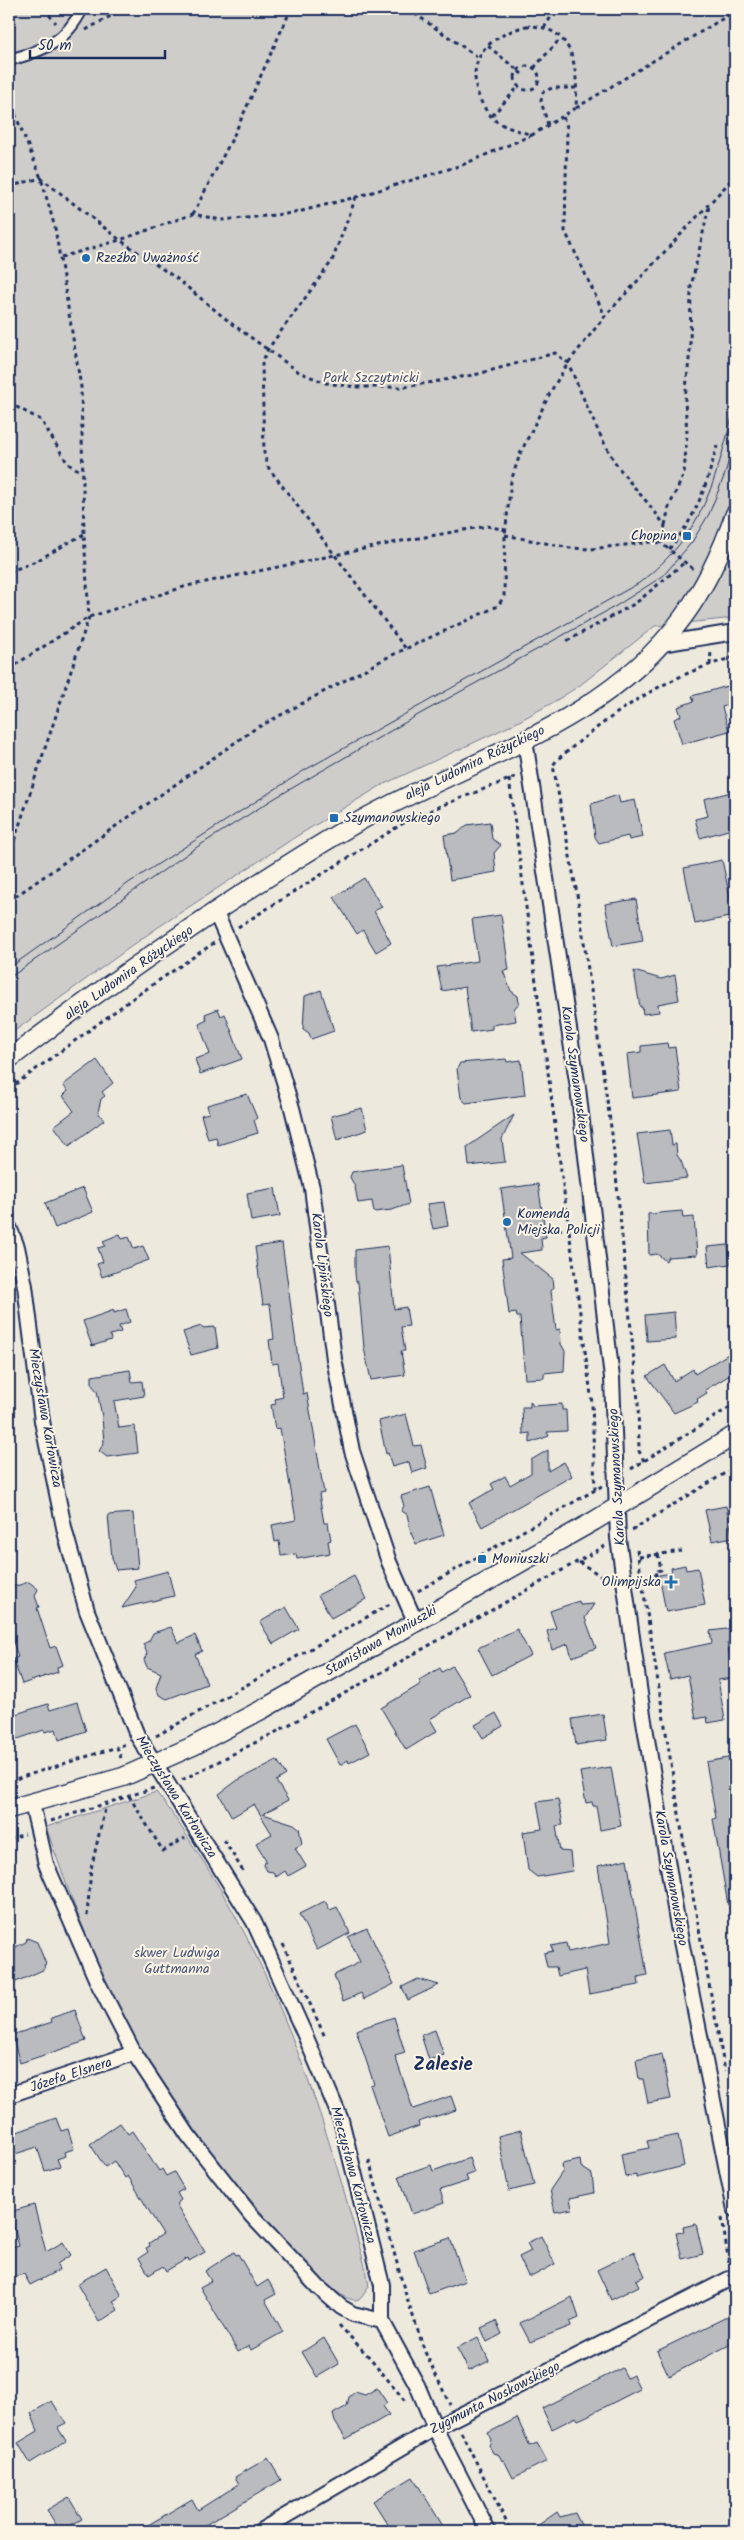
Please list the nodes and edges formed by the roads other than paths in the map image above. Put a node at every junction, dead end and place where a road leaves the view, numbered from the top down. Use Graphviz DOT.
graph roads {
  1 [pos="82,9"];
  2 [pos="9,60"];
  3 [pos="735,514"];
  4 [pos="735,632"];
  5 [pos="661,644"];
  6 [pos="525,740"];
  7 [pos="216,913"];
  8 [pos="9,1059"];
  9 [pos="9,1227"];
  10 [pos="735,1435"];
  11 [pos="618,1506"];
  12 [pos="414,1621"];
  13 [pos="153,1765"];
  14 [pos="32,1804"];
  15 [pos="9,1809"];
  16 [pos="134,2053"];
  17 [pos="9,2095"];
  18 [pos="735,2210"];
  19 [pos="735,2276"];
  20 [pos="382,2320"];
  21 [pos="435,2428"];
  22 [pos="260,2531"];
  23 [pos="488,2531"];
  1 -- 2 [label="street"];
  3 -- 5 [label="street, aleja Ludomira Różyckiego"];
  4 -- 5 [label="street"];
  5 -- 6 [label="street, aleja Ludomira Różyckiego"];
  6 -- 7 [label="street, aleja Ludomira Różyckiego"];
  6 -- 11 [label="street, Karola Szymanowskiego"];
  7 -- 8 [label="street, aleja Ludomira Różyckiego"];
  7 -- 12 [label="street, Karola Lipińskiego"];
  9 -- 13 [label="street, Mieczysława Karłowicza"];
  10 -- 11 [label="street, Stanisława Moniuszki"];
  11 -- 12 [label="street, Stanisława Moniuszki"];
  11 -- 18 [label="street, Karola Szymanowskiego"];
  12 -- 13 [label="street, Stanisława Moniuszki"];
  13 -- 14 [label="street, Stanisława Moniuszki"];
  13 -- 20 [label="street, Mieczysława Karłowicza"];
  14 -- 15 [label="street, Stanisława Moniuszki"];
  14 -- 16 [label="street"];
  16 -- 17 [label="street, Józefa Elsnera"];
  16 -- 20 [label="street"];
  19 -- 21 [label="street, Zygmunta Noskowskiego"];
  20 -- 21 [label="street, Mieczysława Karłowicza"];
  21 -- 22 [label="street, Zygmunta Noskowskiego"];
  21 -- 23 [label="street, Mieczysława Karłowicza"];
}
